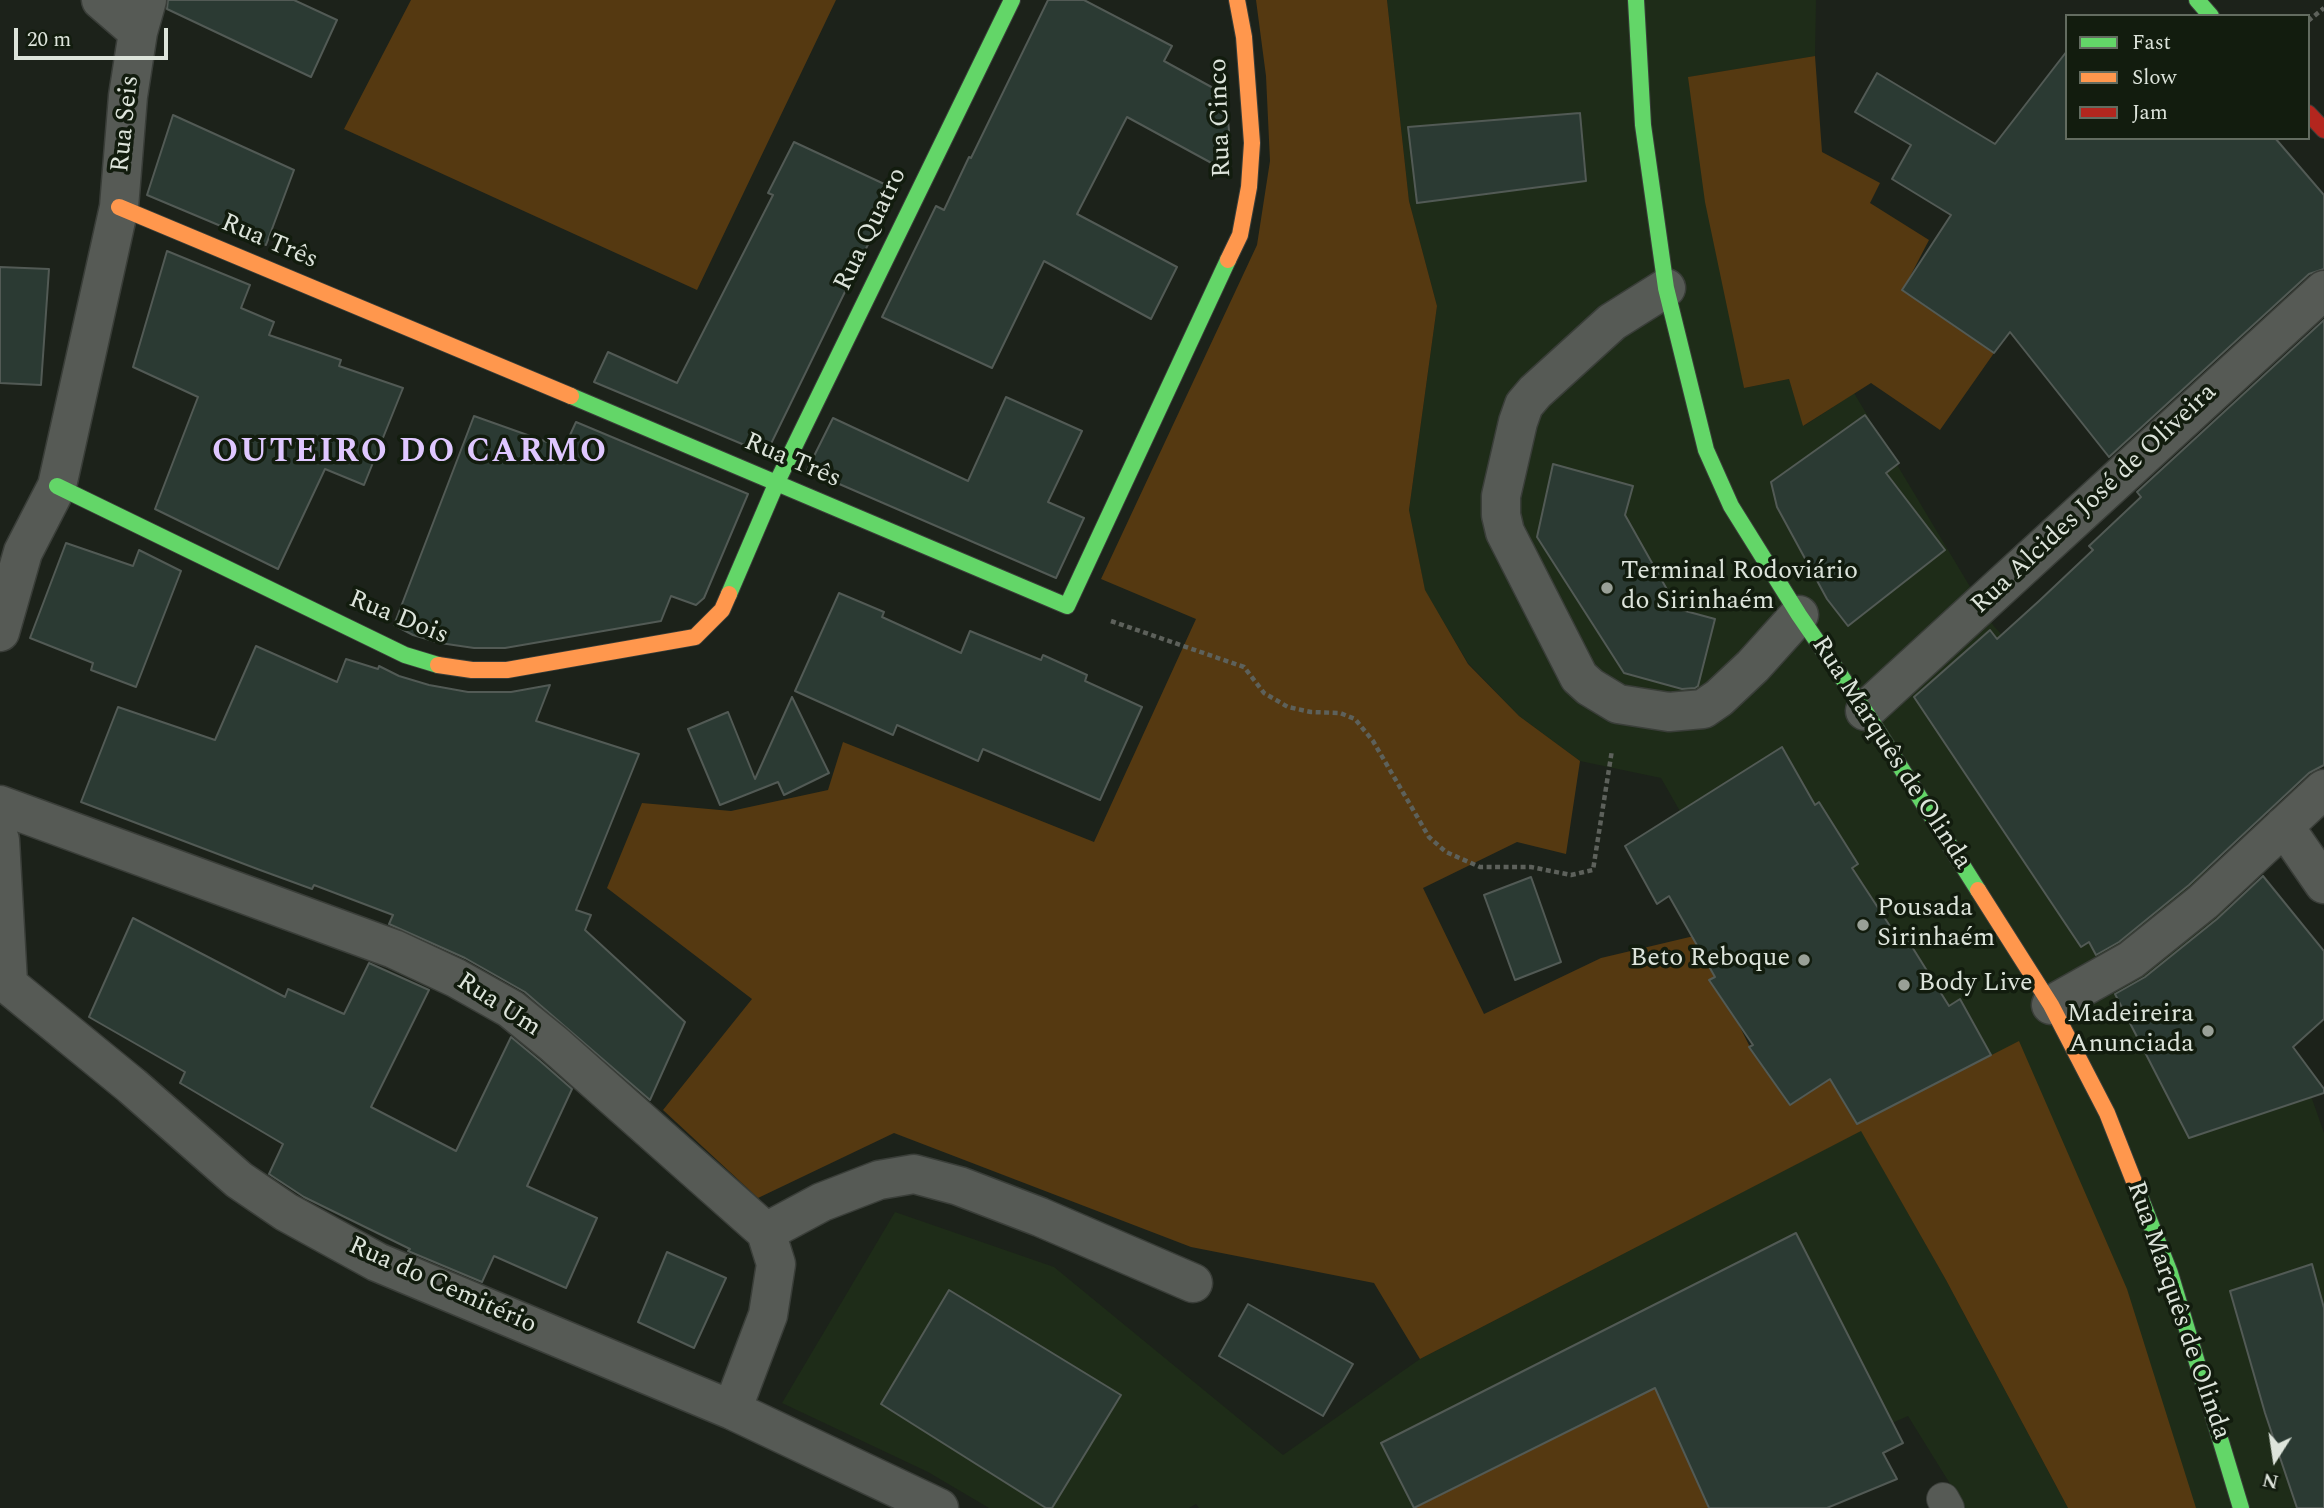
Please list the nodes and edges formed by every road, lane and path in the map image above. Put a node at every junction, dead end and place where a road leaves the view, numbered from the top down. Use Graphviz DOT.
graph roads {
  1 [pos="101,0"];
  2 [pos="1012,0"];
  3 [pos="1237,0"];
  4 [pos="1636,0"];
  5 [pos="2197,0"];
  6 [pos="2324,8"];
  7 [pos="2209,14"];
  8 [pos="142,16"];
  9 [pos="2310,19"];
  10 [pos="2310,115"];
  11 [pos="2324,130"];
  12 [pos="119,208"];
  13 [pos="1666,288"];
  14 [pos="2324,290"];
  15 [pos="777,482"];
  16 [pos="57,486"];
  17 [pos="1067,606"];
  18 [pos="1799,615"];
  19 [pos="0,632"];
  20 [pos="1618,704"];
  21 [pos="1865,711"];
  22 [pos="2324,789"];
  23 [pos="0,805"];
  24 [pos="2284,826"];
  25 [pos="0,840"];
  26 [pos="2324,884"];
  27 [pos="4,981"];
  28 [pos="2051,1005"];
  29 [pos="766,1232"];
  30 [pos="1193,1283"];
  31 [pos="732,1410"];
  32 [pos="939,1508"];
  33 [pos="2241,1508"];
  1 -- 8 [label="street"];
  2 -- 15 [label="street, Rua Quatro"];
  3 -- 17 [label="street, Rua Cinco"];
  4 -- 13 [label="street, Rua Marquês de Olinda"];
  5 -- 7 [label="street"];
  6 -- 9 [label="path"];
  8 -- 12 [label="street, Rua Seis"];
  10 -- 11 [label="street"];
  12 -- 15 [label="street, Rua Três"];
  12 -- 16 [label="street, Rua Seis"];
  13 -- 18 [label="street, Rua Marquês de Olinda"];
  13 -- 20 [label="street, Rua Marquês de Olinda"];
  14 -- 21 [label="street, Rua Alcides José de Oliveira"];
  15 -- 16 [label="street, Rua Dois"];
  15 -- 17 [label="street, Rua Três"];
  16 -- 19 [label="street"];
  17 -- 20 [label="path"];
  18 -- 20 [label="street, Rua Marquês de Olinda"];
  18 -- 21 [label="street, Rua Marquês de Olinda"];
  21 -- 28 [label="street, Rua Marquês de Olinda"];
  22 -- 24 [label="street"];
  23 -- 29 [label="street, Rua Um"];
  24 -- 26 [label="street"];
  24 -- 28 [label="street"];
  25 -- 27 [label="street"];
  27 -- 31 [label="street, Rua do Cemitério"];
  28 -- 33 [label="street, Rua Marquês de Olinda"];
  29 -- 30 [label="street"];
  29 -- 31 [label="street"];
  31 -- 32 [label="street, Rua do Cemitério"];
}
